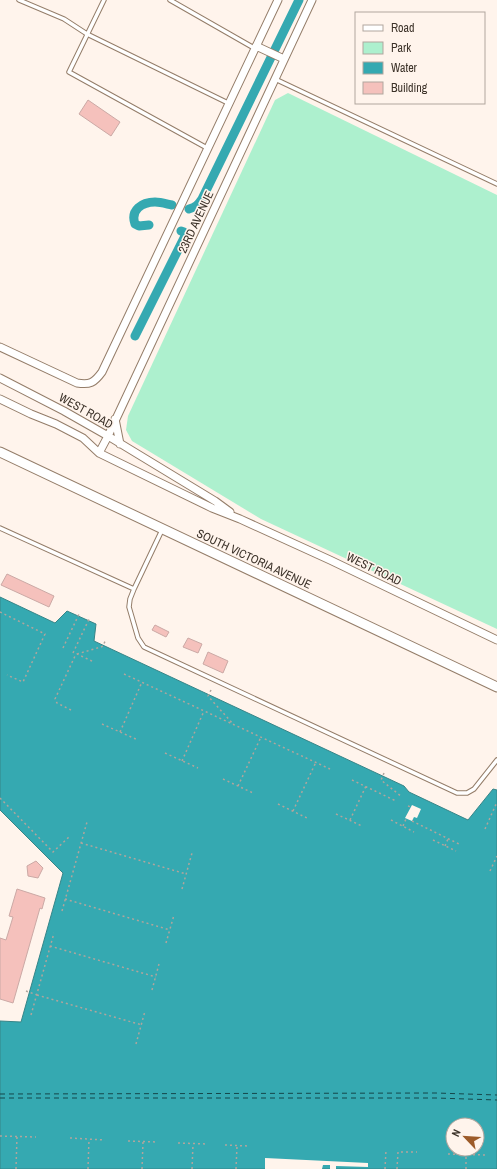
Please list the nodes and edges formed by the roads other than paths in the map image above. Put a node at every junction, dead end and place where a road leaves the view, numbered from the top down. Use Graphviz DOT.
graph roads {
  1 [pos="19,0"];
  2 [pos="104,0"];
  3 [pos="170,0"];
  4 [pos="278,0"];
  5 [pos="312,0"];
  6 [pos="87,34"];
  7 [pos="255,47"];
  8 [pos="281,57"];
  9 [pos="275,79"];
  10 [pos="228,103"];
  11 [pos="207,148"];
  12 [pos="497,184"];
  13 [pos="0,347"];
  14 [pos="0,378"];
  15 [pos="0,399"];
  16 [pos="115,419"];
  17 [pos="108,436"];
  18 [pos="120,444"];
  19 [pos="0,452"];
  20 [pos="99,453"];
  21 [pos="240,519"];
  22 [pos="0,528"];
  23 [pos="163,529"];
  24 [pos="134,589"];
  25 [pos="497,640"];
  26 [pos="497,687"];
  27 [pos="497,760"];
  1 -- 6 [label="lane"];
  2 -- 6 [label="lane"];
  3 -- 7 [label="lane"];
  4 -- 7 [label="street"];
  5 -- 8 [label="street, 23RD AVENUE"];
  6 -- 10 [label="lane"];
  6 -- 11 [label="lane"];
  7 -- 8 [label="street"];
  7 -- 10 [label="street"];
  8 -- 9 [label="street, 23RD AVENUE"];
  9 -- 12 [label="lane"];
  9 -- 16 [label="street, 23RD AVENUE"];
  10 -- 11 [label="street"];
  11 -- 13 [label="street, WEST ROAD"];
  14 -- 17 [label="street, WEST ROAD"];
  15 -- 20 [label="street, WEST ROAD"];
  16 -- 17 [label="street, 23RD AVENUE"];
  16 -- 18 [label="street"];
  17 -- 18 [label="street, WEST ROAD"];
  17 -- 20 [label="street, 23RD AVENUE"];
  18 -- 21 [label="street, WEST ROAD"];
  19 -- 23 [label="street, SOUTH VICTORIA AVENUE"];
  20 -- 21 [label="street, WEST ROAD"];
  21 -- 25 [label="street, WEST ROAD"];
  22 -- 24 [label="lane"];
  23 -- 24 [label="lane"];
  23 -- 26 [label="street, SOUTH VICTORIA AVENUE"];
  24 -- 27 [label="lane"];
}
